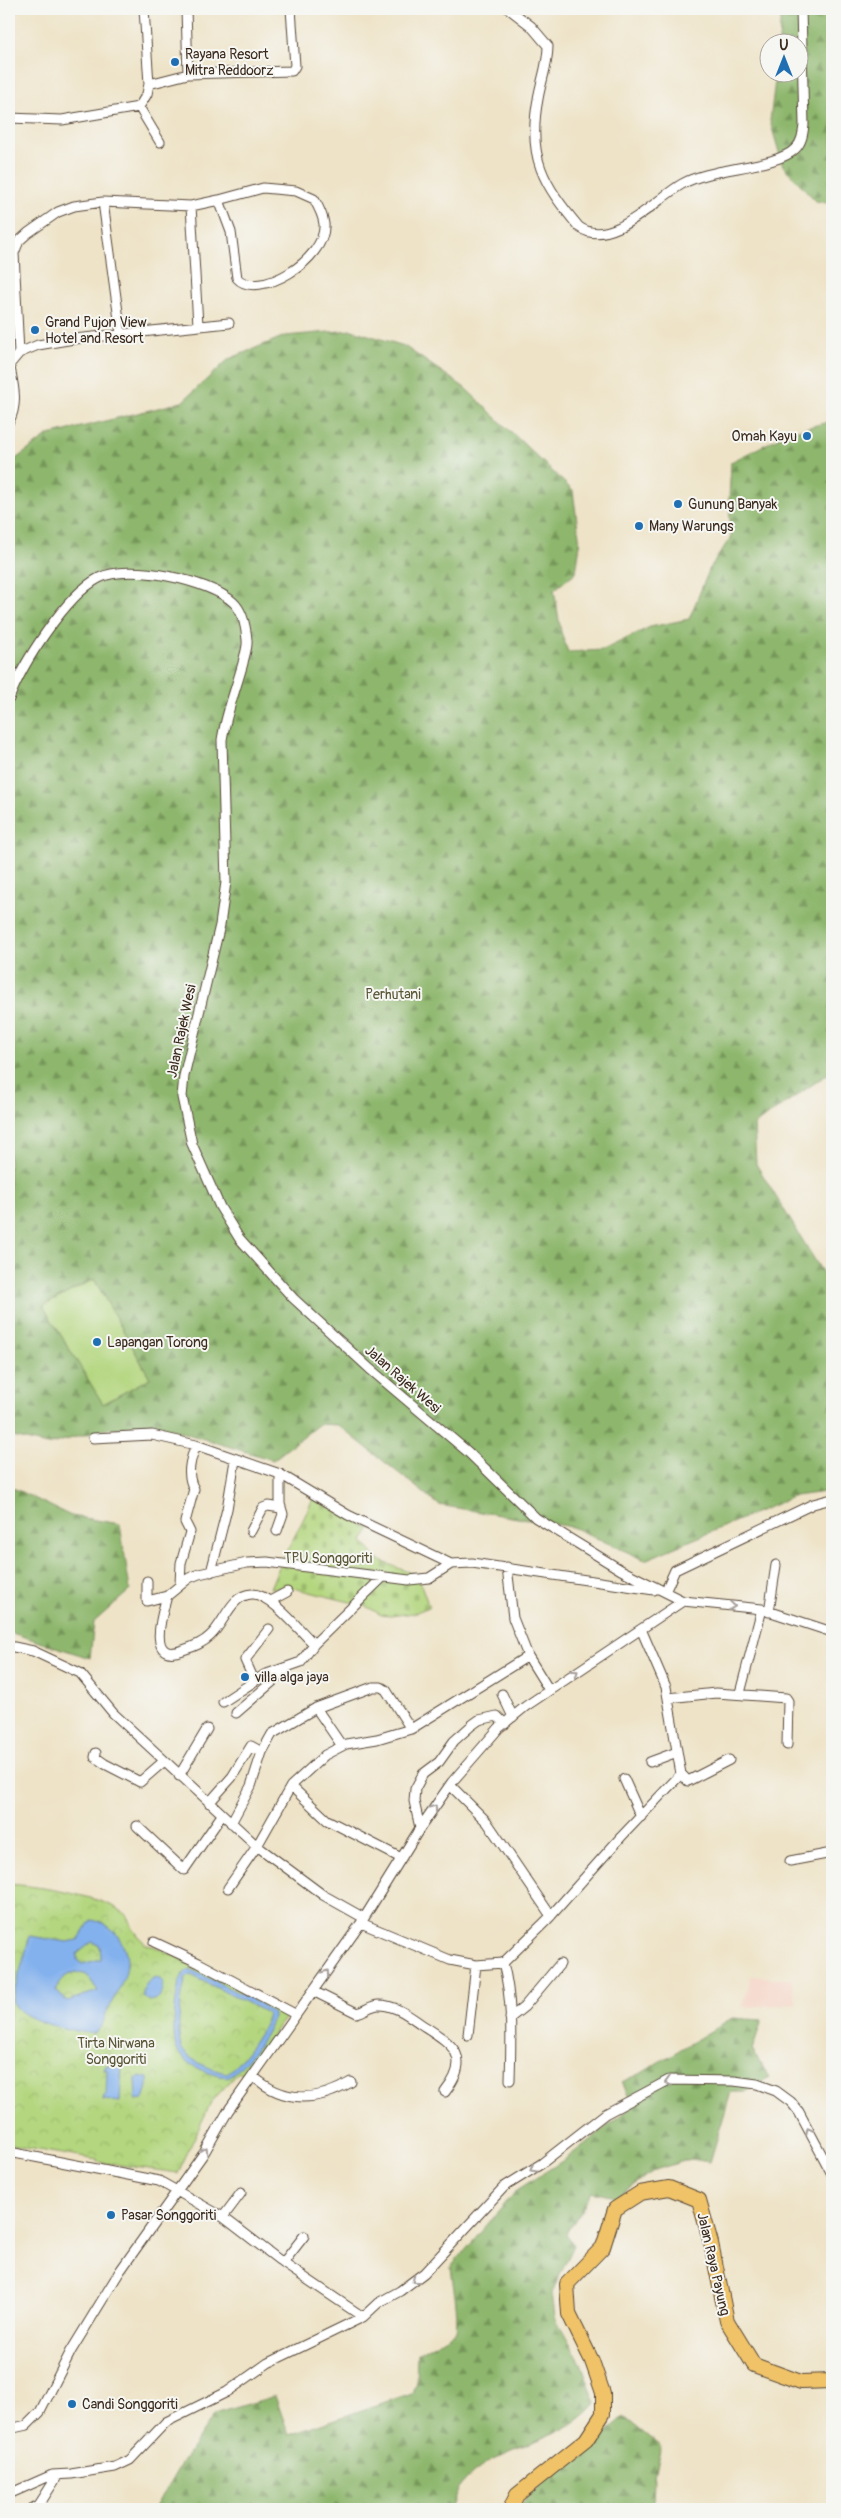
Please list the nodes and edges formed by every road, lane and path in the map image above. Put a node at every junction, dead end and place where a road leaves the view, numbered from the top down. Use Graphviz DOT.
graph roads {
  1 [pos="144,9"];
  2 [pos="186,9"];
  3 [pos="291,9"];
  4 [pos="509,9"];
  5 [pos="801,9"];
  6 [pos="188,74"];
  7 [pos="149,84"];
  8 [pos="139,107"];
  9 [pos="9,118"];
  10 [pos="160,142"];
  11 [pos="218,200"];
  12 [pos="104,202"];
  13 [pos="191,206"];
  14 [pos="229,323"];
  15 [pos="198,325"];
  16 [pos="121,334"];
  17 [pos="19,352"];
  18 [pos="9,364"];
  19 [pos="9,421"];
  20 [pos="9,698"];
  21 [pos="93,1438"];
  22 [pos="196,1446"];
  23 [pos="235,1460"];
  24 [pos="280,1474"];
  25 [pos="832,1499"];
  26 [pos="281,1508"];
  27 [pos="251,1531"];
  28 [pos="277,1531"];
  29 [pos="451,1564"];
  30 [pos="776,1565"];
  31 [pos="507,1567"];
  32 [pos="211,1572"];
  33 [pos="382,1578"];
  34 [pos="147,1581"];
  35 [pos="180,1584"];
  36 [pos="662,1591"];
  37 [pos="287,1592"];
  38 [pos="167,1596"];
  39 [pos="270,1601"];
  40 [pos="683,1601"];
  41 [pos="766,1610"];
  42 [pos="641,1629"];
  43 [pos="269,1630"];
  44 [pos="832,1632"];
  45 [pos="314,1644"];
  46 [pos="9,1646"];
  47 [pos="528,1656"];
  48 [pos="290,1667"];
  49 [pos="254,1680"];
  50 [pos="549,1690"];
  51 [pos="740,1693"];
  52 [pos="502,1694"];
  53 [pos="668,1698"];
  54 [pos="223,1702"];
  55 [pos="316,1708"];
  56 [pos="236,1713"];
  57 [pos="513,1717"];
  58 [pos="505,1724"];
  59 [pos="207,1729"];
  60 [pos="411,1729"];
  61 [pos="787,1745"];
  62 [pos="342,1746"];
  63 [pos="262,1752"];
  64 [pos="677,1752"];
  65 [pos="96,1753"];
  66 [pos="729,1760"];
  67 [pos="163,1762"];
  68 [pos="650,1762"];
  69 [pos="681,1774"];
  70 [pos="179,1776"];
  71 [pos="624,1779"];
  72 [pos="450,1785"];
  73 [pos="291,1786"];
  74 [pos="209,1803"];
  75 [pos="222,1815"];
  76 [pos="641,1817"];
  77 [pos="231,1823"];
  78 [pos="137,1826"];
  79 [pos="420,1828"];
  80 [pos="257,1846"];
  81 [pos="832,1853"];
  82 [pos="401,1858"];
  83 [pos="790,1861"];
  84 [pos="228,1888"];
  85 [pos="551,1916"];
  86 [pos="362,1920"];
  87 [pos="154,1942"];
  88 [pos="503,1963"];
  89 [pos="560,1964"];
  90 [pos="476,1965"];
  91 [pos="313,1991"];
  92 [pos="295,2014"];
  93 [pos="510,2018"];
  94 [pos="468,2035"];
  95 [pos="253,2076"];
  96 [pos="510,2080"];
  97 [pos="351,2082"];
  98 [pos="445,2092"];
  99 [pos="9,2152"];
  100 [pos="832,2174"];
  101 [pos="177,2191"];
  102 [pos="241,2193"];
  103 [pos="223,2218"];
  104 [pos="304,2236"];
  105 [pos="283,2263"];
  106 [pos="363,2317"];
  107 [pos="832,2381"];
  108 [pos="9,2429"];
  109 [pos="58,2475"];
  110 [pos="9,2494"];
  111 [pos="31,2509"];
  112 [pos="510,2509"];
  1 -- 7 [label="street"];
  2 -- 6 [label="street"];
  3 -- 6 [label="street"];
  4 -- 5 [label="street"];
  6 -- 7 [label="street"];
  7 -- 8 [label="street"];
  8 -- 9 [label="street"];
  8 -- 10 [label="street"];
  11 -- 11 [label="street"];
  11 -- 13 [label="street"];
  12 -- 13 [label="street"];
  12 -- 16 [label="street"];
  12 -- 17 [label="street"];
  13 -- 15 [label="street"];
  14 -- 15 [label="street"];
  15 -- 16 [label="street"];
  16 -- 17 [label="street"];
  17 -- 18 [label="street"];
  18 -- 19 [label="street"];
  20 -- 36 [label="street, Jalan Rajek Wesi"];
  21 -- 22 [label="street"];
  22 -- 23 [label="street"];
  22 -- 35 [label="street"];
  23 -- 24 [label="street"];
  23 -- 32 [label="street"];
  24 -- 26 [label="street"];
  24 -- 29 [label="street"];
  25 -- 36 [label="street"];
  26 -- 27 [label="street"];
  26 -- 28 [label="street"];
  29 -- 31 [label="street"];
  29 -- 33 [label="street"];
  30 -- 41 [label="street"];
  31 -- 36 [label="street"];
  31 -- 47 [label="street"];
  32 -- 33 [label="street"];
  32 -- 35 [label="street"];
  33 -- 45 [label="street"];
  34 -- 38 [label="street"];
  35 -- 38 [label="street"];
  36 -- 40 [label="street, Jalan Rajek Wesi"];
  37 -- 39 [label="street"];
  38 -- 39 [label="street"];
  39 -- 45 [label="street"];
  40 -- 41 [label="street, one-way"];
  40 -- 42 [label="street"];
  41 -- 44 [label="street"];
  41 -- 51 [label="street"];
  50 -- 42 [label="street, one-way"];
  42 -- 53 [label="street"];
  43 -- 49 [label="street"];
  45 -- 48 [label="street"];
  46 -- 67 [label="street"];
  47 -- 50 [label="street"];
  47 -- 60 [label="street"];
  48 -- 49 [label="street"];
  48 -- 56 [label="street"];
  49 -- 54 [label="street"];
  50 -- 57 [label="street"];
  51 -- 53 [label="street"];
  51 -- 61 [label="street"];
  52 -- 57 [label="street"];
  53 -- 64 [label="street"];
  55 -- 60 [label="street"];
  55 -- 62 [label="street"];
  55 -- 63 [label="street"];
  57 -- 58 [label="street"];
  58 -- 72 [label="street"];
  58 -- 79 [label="street"];
  59 -- 70 [label="street"];
  60 -- 62 [label="street"];
  62 -- 73 [label="street"];
  63 -- 74 [label="street"];
  63 -- 77 [label="street"];
  64 -- 68 [label="street"];
  64 -- 69 [label="street"];
  65 -- 67 [label="street"];
  66 -- 69 [label="street"];
  67 -- 70 [label="street"];
  69 -- 76 [label="street"];
  70 -- 74 [label="street"];
  71 -- 76 [label="street"];
  79 -- 72 [label="street, one-way"];
  72 -- 85 [label="street"];
  73 -- 80 [label="street"];
  73 -- 82 [label="street"];
  74 -- 75 [label="street"];
  75 -- 77 [label="street"];
  75 -- 78 [label="street"];
  76 -- 85 [label="street"];
  77 -- 80 [label="street"];
  79 -- 82 [label="street"];
  80 -- 84 [label="street"];
  80 -- 86 [label="street"];
  81 -- 83 [label="street"];
  82 -- 86 [label="street"];
  85 -- 88 [label="street"];
  86 -- 90 [label="street"];
  91 -- 86 [label="street, one-way"];
  87 -- 92 [label="street"];
  88 -- 90 [label="street"];
  88 -- 93 [label="street"];
  89 -- 93 [label="street"];
  90 -- 94 [label="street"];
  91 -- 92 [label="street"];
  91 -- 98 [label="street"];
  92 -- 95 [label="street"];
  93 -- 96 [label="street"];
  95 -- 97 [label="street"];
  101 -- 95 [label="street, one-way"];
  99 -- 101 [label="street"];
  100 -- 106 [label="street, one-way"];
  101 -- 103 [label="street"];
  101 -- 108 [label="street"];
  102 -- 103 [label="street"];
  103 -- 105 [label="street"];
  104 -- 105 [label="street"];
  105 -- 106 [label="street"];
  106 -- 109 [label="street"];
  107 -- 112 [label="main road, Jalan Raya Payung"];
  109 -- 110 [label="street"];
  109 -- 111 [label="street"];
}
